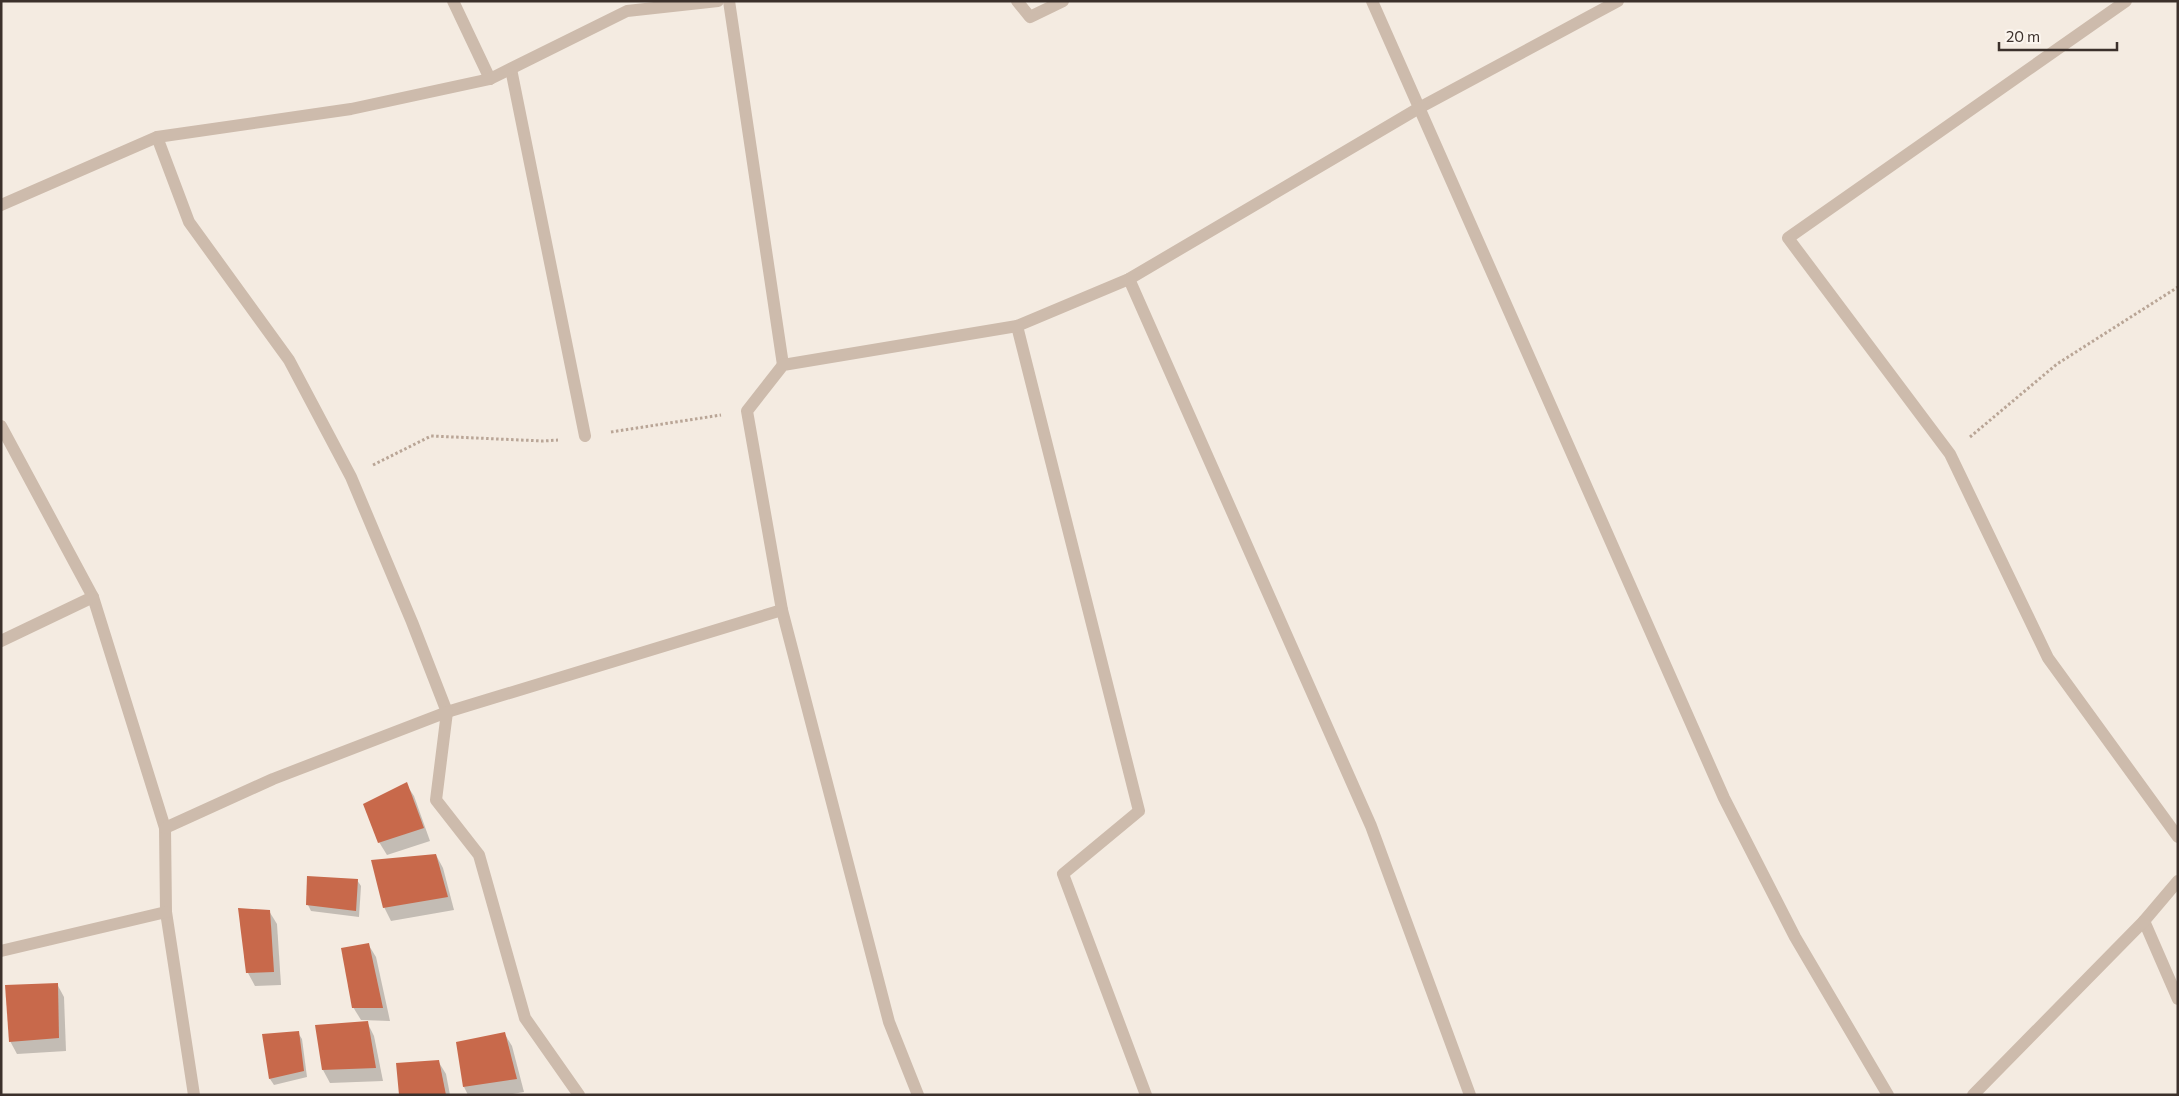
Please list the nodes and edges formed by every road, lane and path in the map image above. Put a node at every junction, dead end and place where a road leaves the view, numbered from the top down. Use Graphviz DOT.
graph roads {
  1 [pos="453,1"];
  2 [pos="718,1"];
  3 [pos="729,1"];
  4 [pos="1017,1"];
  5 [pos="1063,1"];
  6 [pos="1372,1"];
  7 [pos="1618,1"];
  8 [pos="2126,1"];
  9 [pos="512,69"];
  10 [pos="490,79"];
  11 [pos="1419,108"];
  12 [pos="157,137"];
  13 [pos="1,205"];
  14 [pos="1129,279"];
  15 [pos="2178,287"];
  16 [pos="1017,326"];
  17 [pos="783,365"];
  18 [pos="747,411"];
  19 [pos="1,426"];
  20 [pos="585,436"];
  21 [pos="1950,454"];
  22 [pos="351,477"];
  23 [pos="93,597"];
  24 [pos="782,610"];
  25 [pos="1,641"];
  26 [pos="447,712"];
  27 [pos="165,828"];
  28 [pos="2178,837"];
  29 [pos="2178,881"];
  30 [pos="166,912"];
  31 [pos="2144,921"];
  32 [pos="1,951"];
  33 [pos="2178,999"];
  34 [pos="194,1095"];
  35 [pos="579,1095"];
  36 [pos="918,1095"];
  37 [pos="1146,1095"];
  38 [pos="1470,1095"];
  39 [pos="1888,1095"];
  40 [pos="1973,1095"];
  1 -- 10 [label="street"];
  2 -- 9 [label="street"];
  3 -- 17 [label="street"];
  4 -- 5 [label="street"];
  6 -- 11 [label="street"];
  7 -- 11 [label="street"];
  8 -- 21 [label="street"];
  9 -- 10 [label="street"];
  9 -- 20 [label="street"];
  10 -- 12 [label="street"];
  11 -- 14 [label="street"];
  11 -- 39 [label="street"];
  12 -- 13 [label="street"];
  12 -- 22 [label="street"];
  14 -- 16 [label="street"];
  14 -- 38 [label="street"];
  15 -- 21 [label="path"];
  16 -- 17 [label="street"];
  16 -- 37 [label="street"];
  17 -- 18 [label="street"];
  18 -- 20 [label="path"];
  18 -- 24 [label="street"];
  19 -- 23 [label="street"];
  20 -- 22 [label="path"];
  21 -- 28 [label="street"];
  22 -- 26 [label="street"];
  23 -- 25 [label="street"];
  23 -- 27 [label="street"];
  24 -- 26 [label="street"];
  24 -- 36 [label="street"];
  26 -- 27 [label="street"];
  26 -- 35 [label="street"];
  27 -- 30 [label="street"];
  29 -- 31 [label="street"];
  30 -- 32 [label="street"];
  30 -- 34 [label="street"];
  31 -- 33 [label="street"];
  31 -- 40 [label="street"];
}
